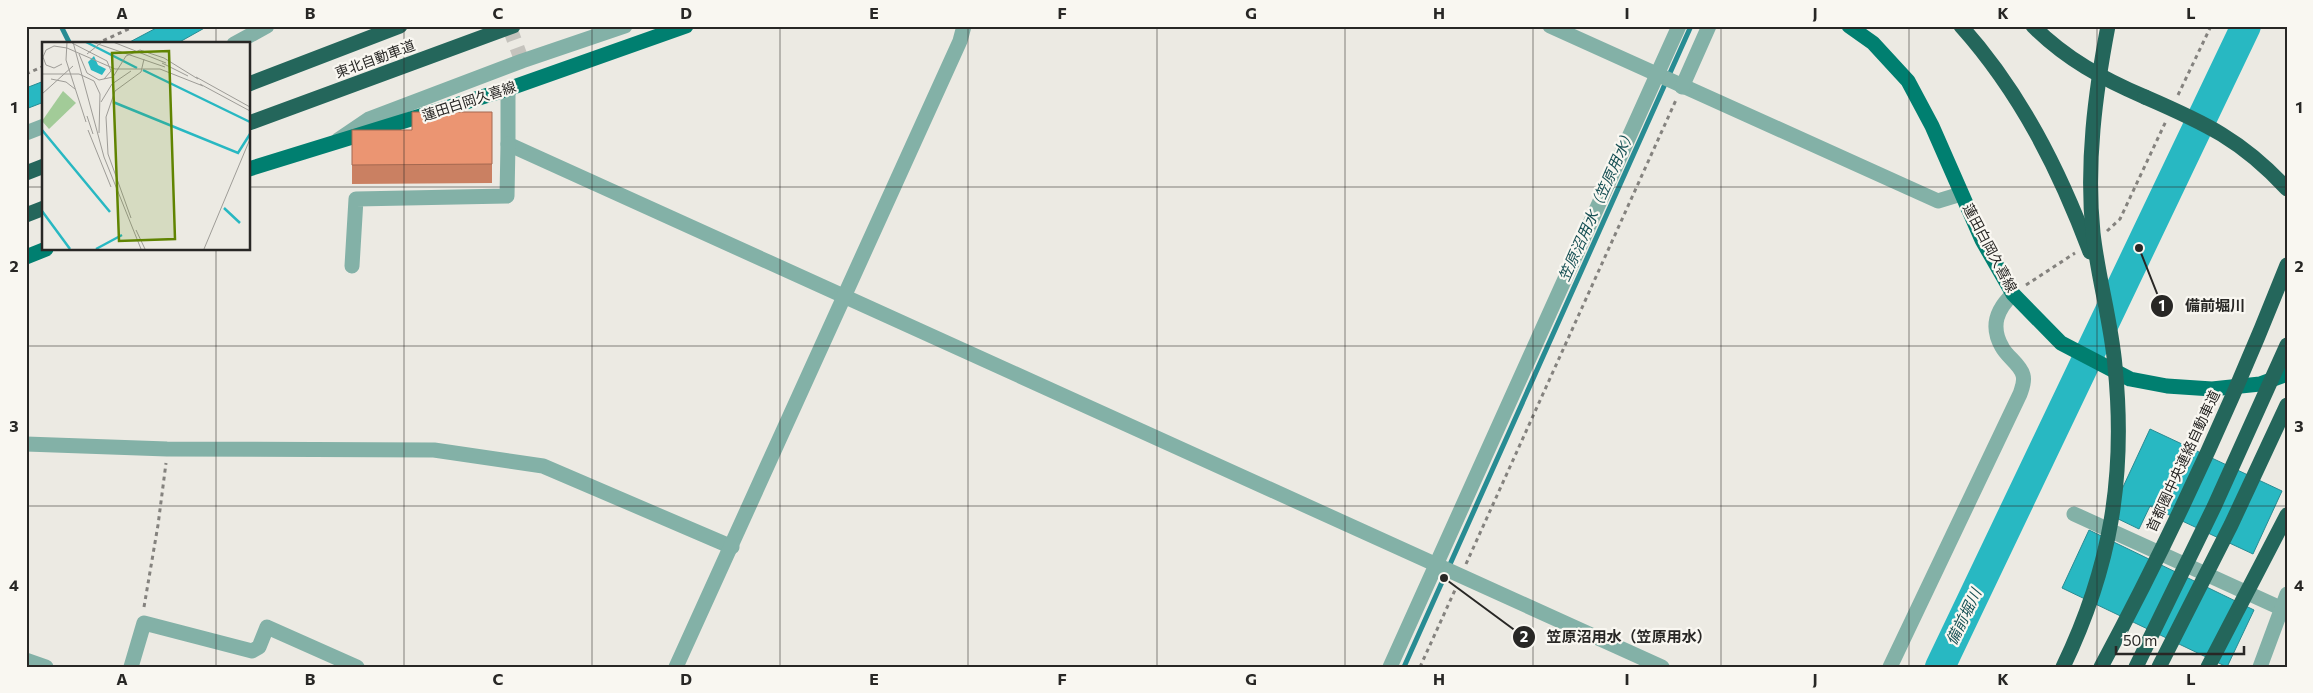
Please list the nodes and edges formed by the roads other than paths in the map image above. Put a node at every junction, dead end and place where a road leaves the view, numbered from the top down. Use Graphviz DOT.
graph roads {
  1 [pos="267,26"];
  2 [pos="400,26"];
  3 [pos="513,26"];
  4 [pos="625,26"];
  5 [pos="686,26"];
  6 [pos="964,26"];
  7 [pos="1550,26"];
  8 [pos="1679,26"];
  9 [pos="1709,26"];
  10 [pos="1849,26"];
  11 [pos="1961,26"];
  12 [pos="2033,26"];
  13 [pos="2108,26"];
  14 [pos="238,42"];
  15 [pos="1658,76"];
  16 [pos="250,84"];
  17 [pos="1682,87"];
  18 [pos="508,89"];
  19 [pos="250,123"];
  20 [pos="42,127"];
  21 [pos="26,133"];
  22 [pos="335,143"];
  23 [pos="508,144"];
  24 [pos="42,167"];
  25 [pos="250,169"];
  26 [pos="26,173"];
  27 [pos="2287,189"];
  28 [pos="1961,194"];
  29 [pos="42,209"];
  30 [pos="26,215"];
  31 [pos="44,250"];
  32 [pos="26,257"];
  33 [pos="2287,265"];
  34 [pos="352,266"];
  35 [pos="2100,281"];
  36 [pos="2013,294"];
  37 [pos="843,296"];
  38 [pos="2287,345"];
  39 [pos="2287,374"];
  40 [pos="2287,404"];
  41 [pos="26,444"];
  42 [pos="2074,514"];
  43 [pos="2287,515"];
  44 [pos="732,547"];
  45 [pos="1437,565"];
  46 [pos="2287,594"];
  47 [pos="2284,610"];
  48 [pos="26,660"];
  49 [pos="46,667"];
  50 [pos="131,667"];
  51 [pos="357,667"];
  52 [pos="676,667"];
  53 [pos="1390,667"];
  54 [pos="1662,667"];
  55 [pos="1890,667"];
  56 [pos="2063,667"];
  57 [pos="2101,667"];
  58 [pos="2136,667"];
  59 [pos="2160,667"];
  60 [pos="2208,667"];
  61 [pos="2260,667"];
  1 -- 14 [label="street"];
  2 -- 16 [label="highway, 東北自動車道"];
  3 -- 19 [label="highway, 東北自動車道"];
  4 -- 22 [label="street"];
  5 -- 18 [label="main road, 蓮田白岡久喜線"];
  6 -- 37 [label="street"];
  7 -- 15 [label="street"];
  8 -- 15 [label="street"];
  9 -- 17 [label="street"];
  10 -- 28 [label="main road, 蓮田白岡久喜線"];
  11 -- 35 [label="highway, bridge"];
  12 -- 27 [label="highway, bridge"];
  13 -- 35 [label="highway, bridge"];
  15 -- 17 [label="street"];
  15 -- 45 [label="street"];
  17 -- 28 [label="street"];
  18 -- 22 [label="main road, 蓮田白岡久喜線"];
  18 -- 23 [label="street"];
  20 -- 21 [label="street"];
  22 -- 25 [label="main road, 蓮田白岡久喜線"];
  23 -- 34 [label="street"];
  23 -- 37 [label="street"];
  24 -- 26 [label="highway"];
  28 -- 36 [label="main road, 蓮田白岡久喜線"];
  29 -- 30 [label="highway"];
  31 -- 32 [label="main road"];
  33 -- 57 [label="highway, 首都圏中央連絡自動車道, bridge"];
  35 -- 56 [label="highway, bridge"];
  36 -- 39 [label="main road, 蓮田白岡久喜線"];
  36 -- 55 [label="street"];
  37 -- 44 [label="street"];
  37 -- 45 [label="street"];
  38 -- 58 [label="highway, bridge"];
  40 -- 59 [label="highway, bridge"];
  41 -- 44 [label="street"];
  42 -- 47 [label="street"];
  43 -- 60 [label="highway, bridge"];
  44 -- 52 [label="street"];
  45 -- 53 [label="street"];
  45 -- 54 [label="street"];
  46 -- 47 [label="street"];
  47 -- 61 [label="street"];
  48 -- 49 [label="street"];
  50 -- 51 [label="street"];
}
